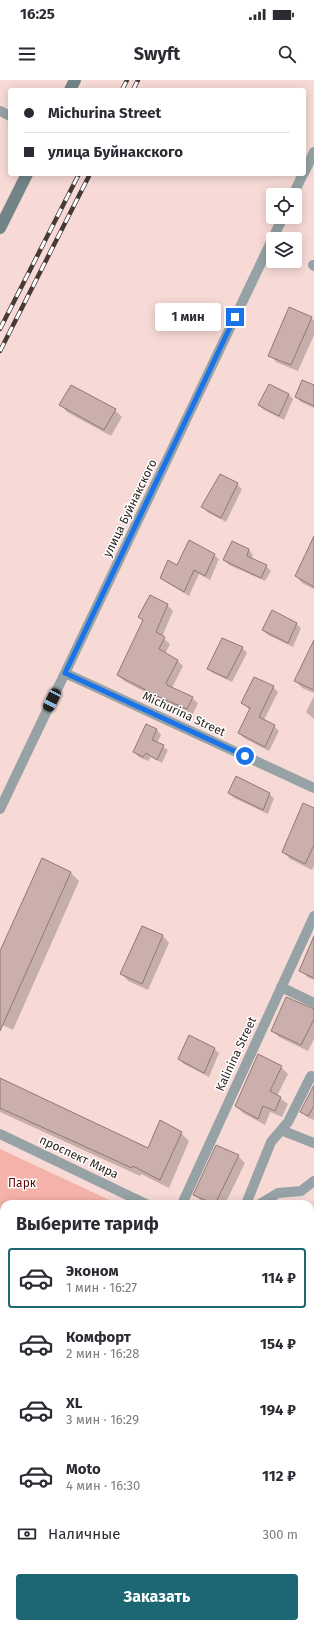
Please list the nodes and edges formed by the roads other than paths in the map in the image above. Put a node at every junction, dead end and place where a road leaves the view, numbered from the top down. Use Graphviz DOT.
graph roads {
  1 [pos="314,152"];
  2 [pos="306,169"];
  3 [pos="26,176"];
  4 [pos="302,176"];
  5 [pos="296,188"];
  6 [pos="280,224"];
  7 [pos="0,228"];
  8 [pos="65,673"];
  9 [pos="314,788"];
  10 [pos="0,809"];
  11 [pos="314,916"];
  12 [pos="282,987"];
  13 [pos="314,1004"];
  14 [pos="314,1077"];
  15 [pos="281,1130"];
  16 [pos="0,1134"];
  17 [pos="314,1143"];
  18 [pos="314,1181"];
  19 [pos="138,1200"];
  20 [pos="184,1200"];
  21 [pos="248,1200"];
  22 [pos="267,1200"];
  1 -- 2 [label="street"];
  3 -- 7 [label="street"];
  4 -- 5 [label="street"];
  6 -- 8 [label="street, улица Буйнакского"];
  8 -- 9 [label="street, Michurina Street"];
  8 -- 10 [label="street, улица Буйнакского"];
  11 -- 12 [label="street, Kalinina Street"];
  12 -- 13 [label="street"];
  12 -- 20 [label="street, Kalinina Street"];
  14 -- 15 [label="street"];
  15 -- 17 [label="street"];
  15 -- 21 [label="street"];
  16 -- 19 [label="street, проспект Мира"];
  18 -- 22 [label="street"];
}
